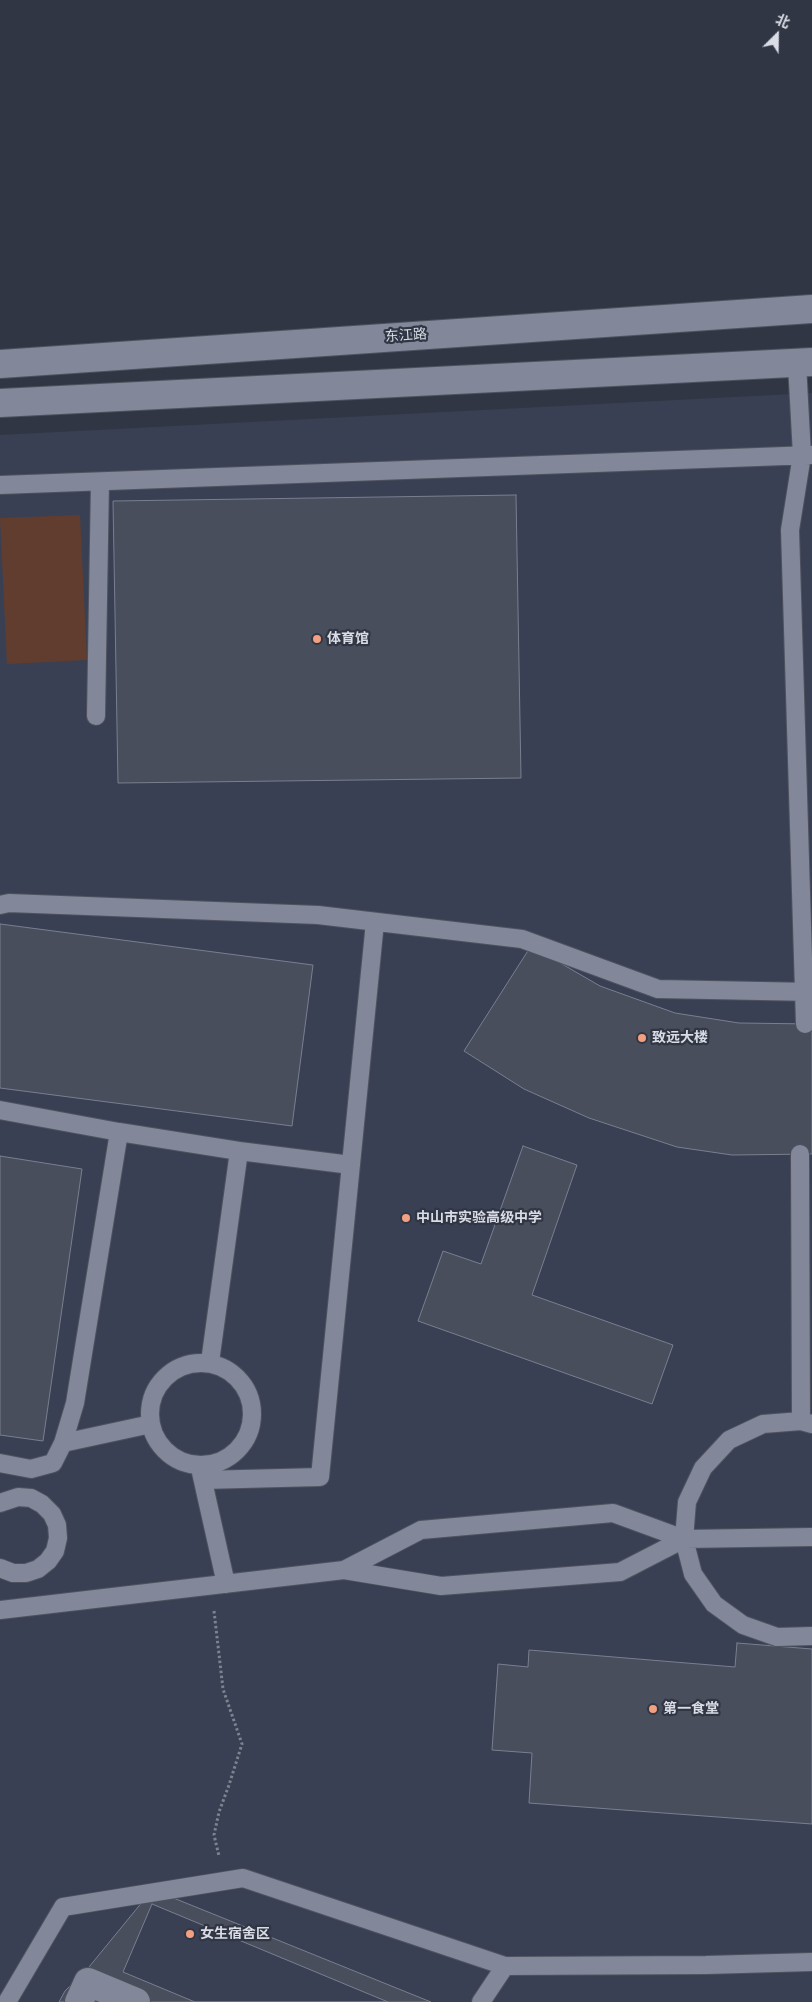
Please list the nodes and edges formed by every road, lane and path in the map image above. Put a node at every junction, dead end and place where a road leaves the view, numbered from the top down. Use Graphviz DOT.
graph roads {
  1 [pos="812,309"];
  2 [pos="804,363"];
  3 [pos="0,364"];
  4 [pos="0,403"];
  5 [pos="807,455"];
  6 [pos="100,482"];
  7 [pos="0,486"];
  8 [pos="96,716"];
  9 [pos="0,905"];
  10 [pos="375,922"];
  11 [pos="808,992"];
  12 [pos="805,1024"];
  13 [pos="0,1110"];
  14 [pos="119,1132"];
  15 [pos="239,1151"];
  16 [pos="800,1154"];
  17 [pos="351,1165"];
  18 [pos="210,1362"];
  19 [pos="806,1422"];
  20 [pos="150,1424"];
  21 [pos="62,1444"];
  22 [pos="0,1463"];
  23 [pos="31,1469"];
  24 [pos="201,1473"];
  25 [pos="18,1497"];
  26 [pos="0,1503"];
  27 [pos="812,1537"];
  28 [pos="684,1540"];
  29 [pos="0,1568"];
  30 [pos="344,1570"];
  31 [pos="219,1584"];
  32 [pos="0,1610"];
  33 [pos="812,1636"];
  34 [pos="223,1881"];
  35 [pos="812,1962"];
  36 [pos="505,1966"];
  37 [pos="7,2002"];
  38 [pos="79,2002"];
  39 [pos="136,2002"];
  40 [pos="481,2002"];
  1 -- 3 [label="street, 东江路"];
  2 -- 4 [label="street"];
  2 -- 5 [label="lane"];
  5 -- 6 [label="lane"];
  5 -- 11 [label="lane"];
  6 -- 7 [label="lane"];
  6 -- 8 [label="lane"];
  9 -- 10 [label="lane"];
  10 -- 11 [label="lane"];
  10 -- 17 [label="lane"];
  11 -- 12 [label="lane"];
  13 -- 14 [label="lane"];
  14 -- 15 [label="lane"];
  14 -- 21 [label="lane"];
  15 -- 17 [label="lane"];
  15 -- 18 [label="lane"];
  16 -- 19 [label="lane"];
  17 -- 24 [label="lane"];
  18 -- 20 [label="lane"];
  18 -- 24 [label="lane"];
  19 -- 28 [label="lane"];
  20 -- 21 [label="lane"];
  20 -- 24 [label="lane"];
  21 -- 23 [label="lane"];
  22 -- 23 [label="lane"];
  23 -- 25 [label="lane"];
  24 -- 31 [label="lane"];
  25 -- 26 [label="lane"];
  25 -- 29 [label="lane"];
  27 -- 28 [label="lane"];
  28 -- 30 [label="lane"];
  28 -- 30 [label="lane"];
  28 -- 33 [label="lane"];
  30 -- 31 [label="lane"];
  31 -- 32 [label="lane"];
  31 -- 34 [label="path"];
  34 -- 36 [label="lane"];
  34 -- 37 [label="lane"];
  35 -- 36 [label="lane"];
  36 -- 40 [label="lane"];
  38 -- 39 [label="street"];
}
